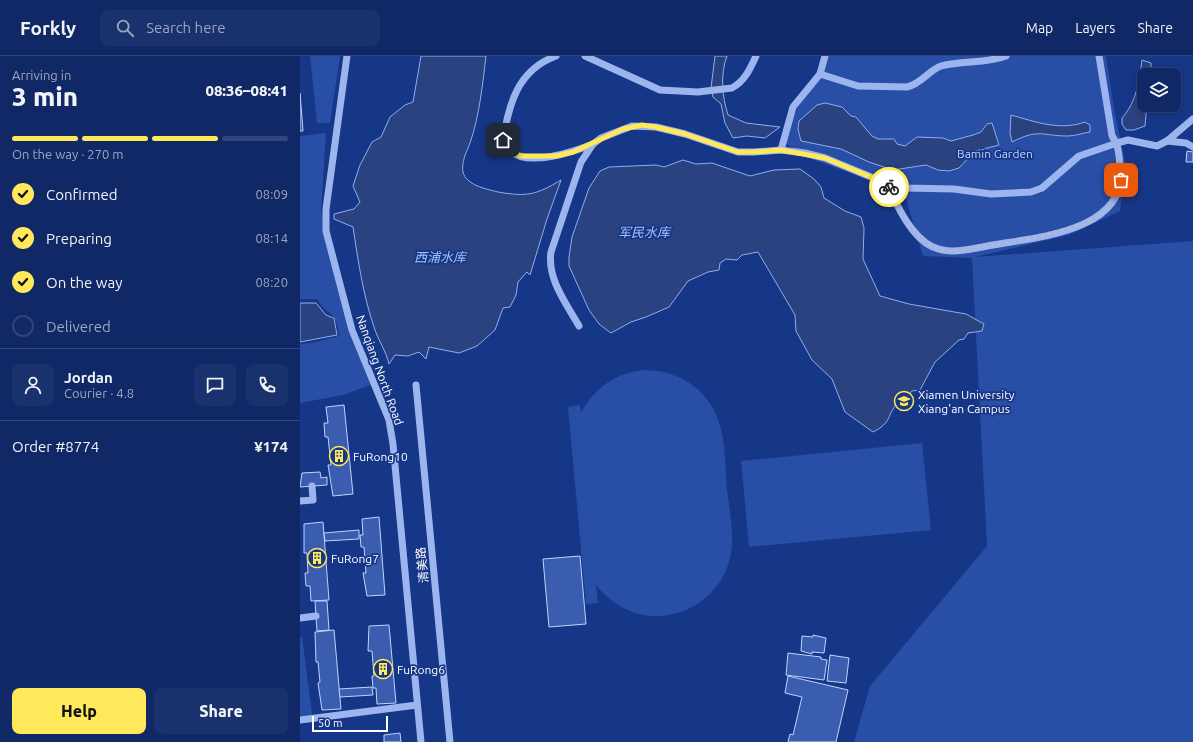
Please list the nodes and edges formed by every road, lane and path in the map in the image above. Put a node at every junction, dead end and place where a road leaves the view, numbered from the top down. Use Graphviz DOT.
graph roads {
  1 [pos="347,56"];
  2 [pos="556,56"];
  3 [pos="585,56"];
  4 [pos="756,56"];
  5 [pos="825,56"];
  6 [pos="1006,56"];
  7 [pos="1100,56"];
  8 [pos="820,74"];
  9 [pos="1193,119"];
  10 [pos="1167,141"];
  11 [pos="1117,143"];
  12 [pos="593,144"];
  13 [pos="1193,147"];
  14 [pos="781,150"];
  15 [pos="888,184"];
  16 [pos="579,326"];
  17 [pos="416,385"];
  18 [pos="312,486"];
  19 [pos="300,501"];
  20 [pos="316,616"];
  21 [pos="300,618"];
  22 [pos="417,705"];
  23 [pos="300,720"];
  24 [pos="421,742"];
  25 [pos="450,742"];
  1 -- 22 [label="street, Nanqiang North Road"];
  2 -- 12 [label="street"];
  3 -- 4 [label="street"];
  5 -- 8 [label="street"];
  6 -- 8 [label="street"];
  7 -- 11 [label="street"];
  8 -- 14 [label="street"];
  9 -- 10 [label="street"];
  10 -- 11 [label="street"];
  10 -- 13 [label="street"];
  11 -- 15 [label="street"];
  11 -- 15 [label="street"];
  12 -- 14 [label="street"];
  12 -- 16 [label="street"];
  14 -- 15 [label="street"];
  17 -- 25 [label="street, 清美路"];
  18 -- 19 [label="street"];
  20 -- 21 [label="street"];
  22 -- 23 [label="street"];
  22 -- 24 [label="street, Nanqiang North Road"];
}
